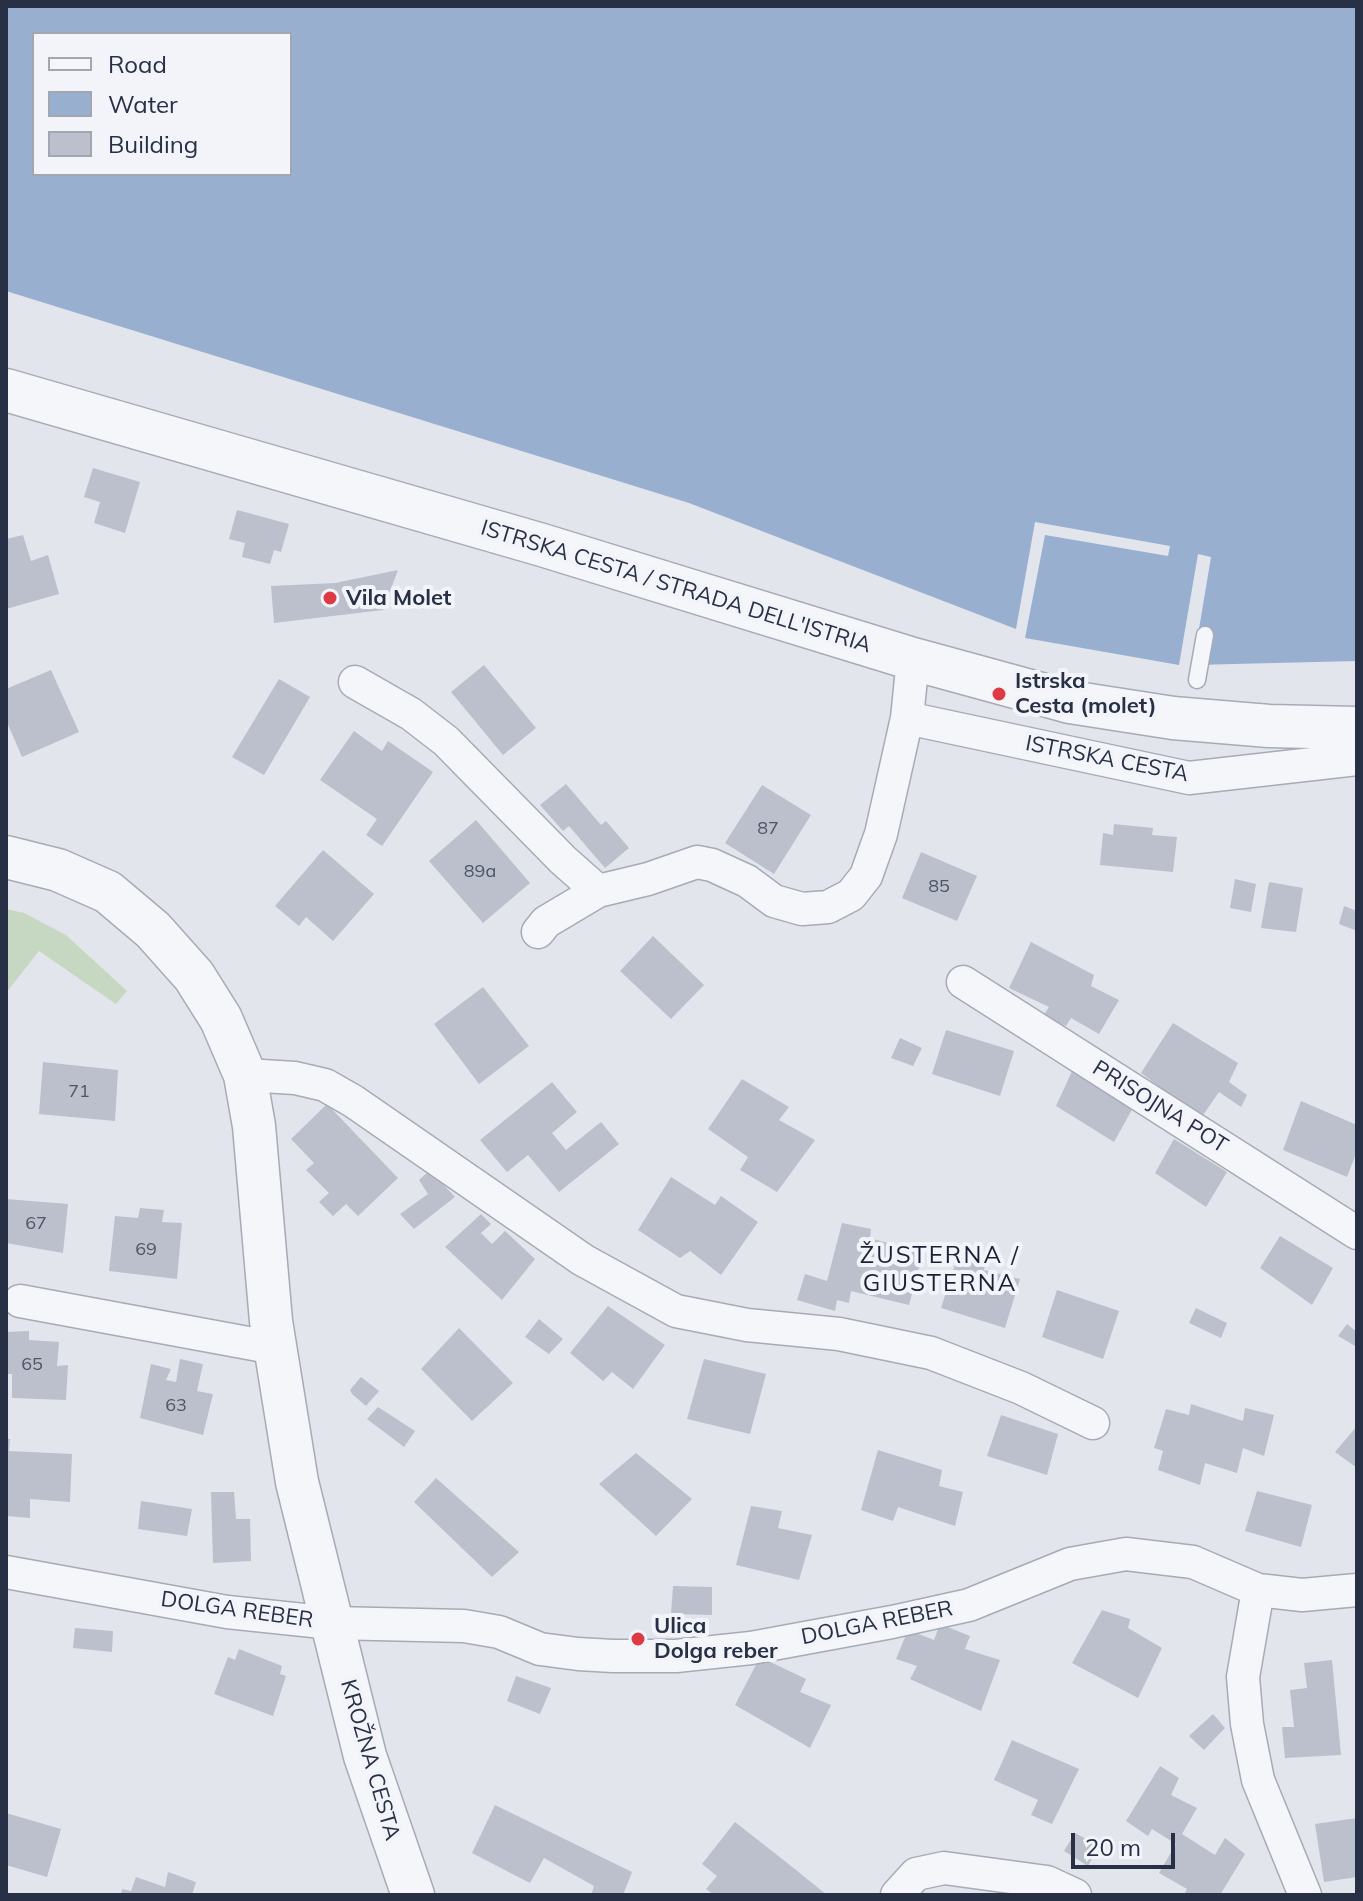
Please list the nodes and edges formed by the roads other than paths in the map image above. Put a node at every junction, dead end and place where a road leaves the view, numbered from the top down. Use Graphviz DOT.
graph roads {
  1 [pos="6,390"];
  2 [pos="1205,635"];
  3 [pos="913,659"];
  4 [pos="1197,680"];
  5 [pos="355,682"];
  6 [pos="907,718"];
  7 [pos="1357,728"];
  8 [pos="1357,759"];
  9 [pos="6,857"];
  10 [pos="598,891"];
  11 [pos="538,932"];
  12 [pos="963,982"];
  13 [pos="245,1075"];
  14 [pos="1357,1233"];
  15 [pos="20,1301"];
  16 [pos="275,1348"];
  17 [pos="1093,1423"];
  18 [pos="6,1572"];
  19 [pos="1258,1590"];
  20 [pos="1357,1590"];
  21 [pos="332,1623"];
  22 [pos="413,1895"];
  23 [pos="897,1895"];
  24 [pos="1075,1895"];
  25 [pos="1305,1895"];
  1 -- 3 [label="street, ISTRSKA CESTA / STRADA DELL'ISTRIA"];
  2 -- 4 [label="lane"];
  3 -- 6 [label="street"];
  3 -- 7 [label="street, ISTRSKA CESTA / STRADA DELL'ISTRIA"];
  5 -- 10 [label="street"];
  6 -- 8 [label="street, ISTRSKA CESTA"];
  6 -- 10 [label="street"];
  9 -- 13 [label="street, KROŽNA CESTA"];
  10 -- 11 [label="street"];
  12 -- 14 [label="street, PRISOJNA POT"];
  13 -- 16 [label="street, KROŽNA CESTA"];
  13 -- 17 [label="street"];
  15 -- 16 [label="street"];
  16 -- 21 [label="street, KROŽNA CESTA"];
  18 -- 21 [label="street, DOLGA REBER"];
  19 -- 20 [label="street, DOLGA REBER"];
  19 -- 21 [label="street, DOLGA REBER"];
  19 -- 25 [label="street"];
  21 -- 22 [label="street, KROŽNA CESTA"];
  23 -- 24 [label="street"];
}
